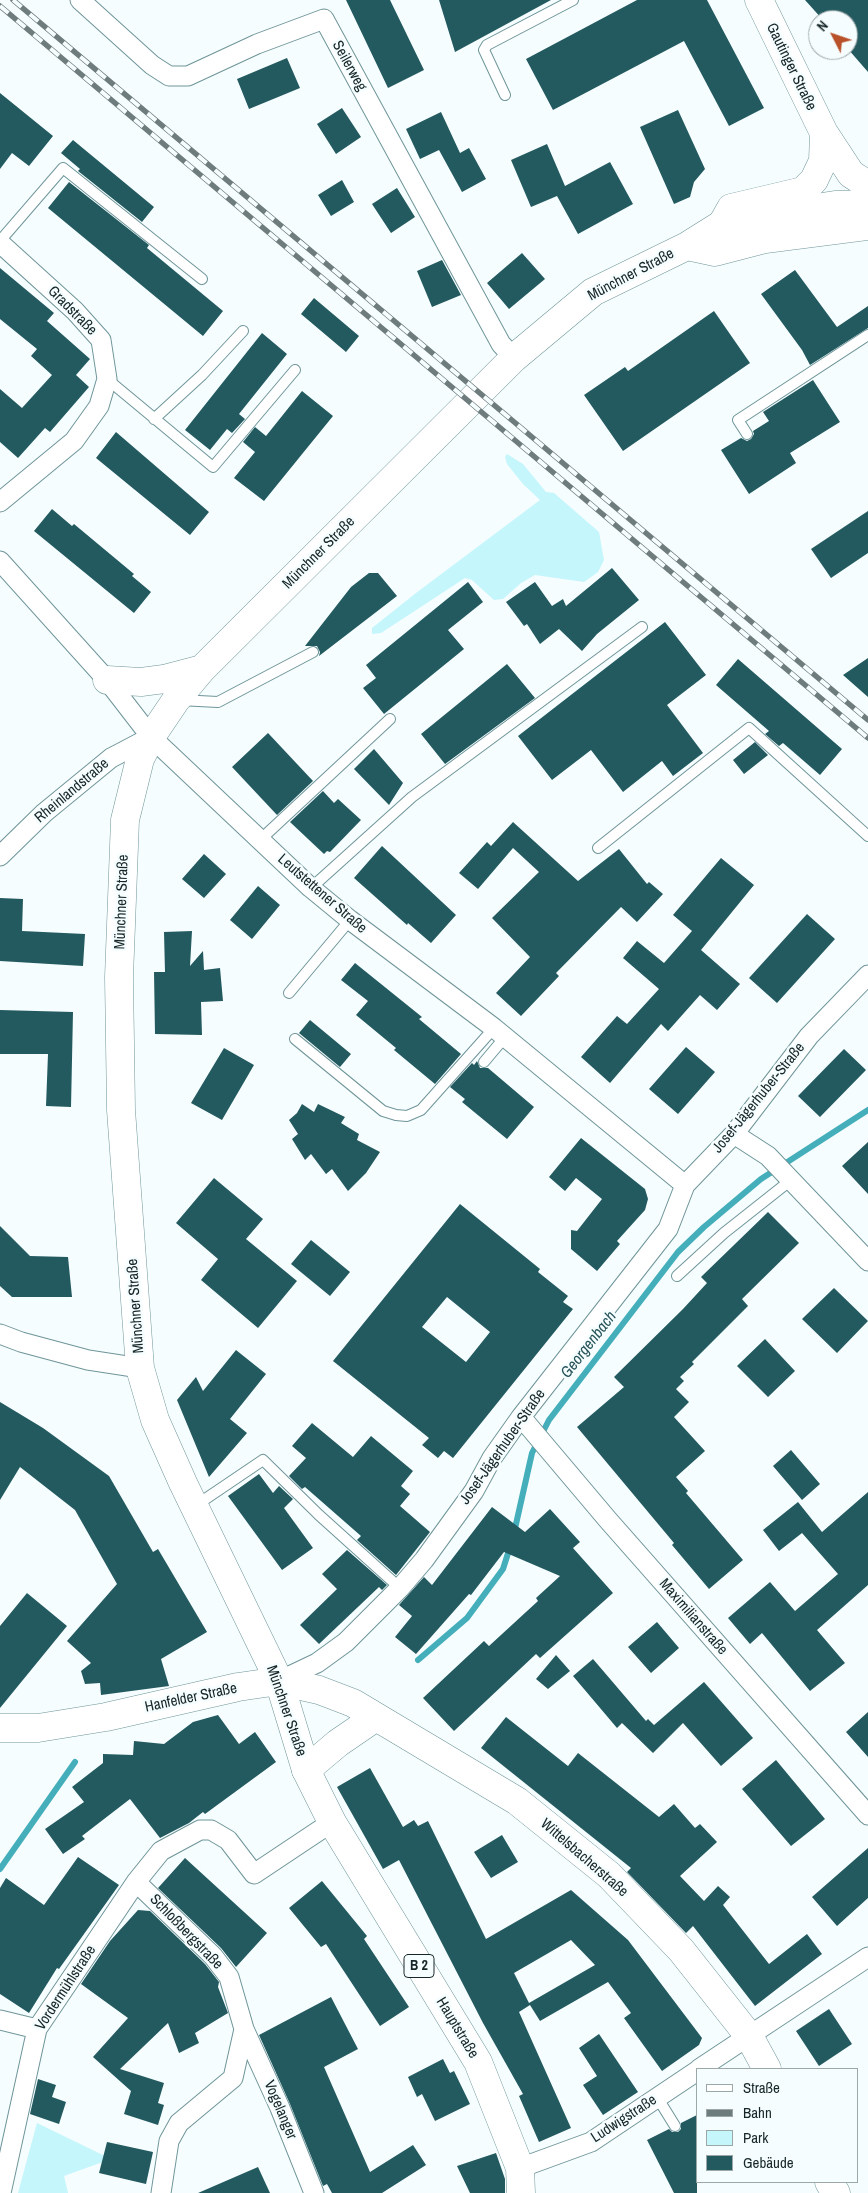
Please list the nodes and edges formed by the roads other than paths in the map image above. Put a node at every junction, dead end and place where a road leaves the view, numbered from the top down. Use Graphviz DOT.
graph roads {
  1 [pos="80,0"];
  2 [pos="573,0"];
  3 [pos="759,0"];
  4 [pos="505,95"];
  5 [pos="824,133"];
  6 [pos="868,185"];
  7 [pos="868,204"];
  8 [pos="722,224"];
  9 [pos="868,227"];
  10 [pos="0,242"];
  11 [pos="687,246"];
  12 [pos="202,279"];
  13 [pos="242,331"];
  14 [pos="868,335"];
  15 [pos="514,358"];
  16 [pos="295,370"];
  17 [pos="107,379"];
  18 [pos="154,419"];
  19 [pos="747,434"];
  20 [pos="0,502"];
  21 [pos="0,561"];
  22 [pos="642,627"];
  23 [pos="313,652"];
  24 [pos="202,669"];
  25 [pos="107,680"];
  26 [pos="176,700"];
  27 [pos="390,719"];
  28 [pos="151,737"];
  29 [pos="868,836"];
  30 [pos="260,840"];
  31 [pos="598,848"];
  32 [pos="0,856"];
  33 [pos="311,888"];
  34 [pos="350,920"];
  35 [pos="868,976"];
  36 [pos="289,993"];
  37 [pos="500,1032"];
  38 [pos="295,1039"];
  39 [pos="484,1062"];
  40 [pos="734,1134"];
  41 [pos="791,1180"];
  42 [pos="685,1185"];
  43 [pos="868,1261"];
  44 [pos="677,1276"];
  45 [pos="0,1334"];
  46 [pos="140,1368"];
  47 [pos="526,1423"];
  48 [pos="194,1507"];
  49 [pos="400,1588"];
  50 [pos="279,1681"];
  51 [pos="376,1717"];
  52 [pos="0,1728"];
  53 [pos="306,1770"];
  54 [pos="868,1815"];
  55 [pos="332,1822"];
  56 [pos="136,1882"];
  57 [pos="868,1957"];
  58 [pos="0,2020"];
  59 [pos="37,2029"];
  60 [pos="244,2029"];
  61 [pos="749,2036"];
  62 [pos="701,2068"];
  63 [pos="766,2068"];
  64 [pos="696,2071"];
  65 [pos="657,2097"];
  66 [pos="675,2126"];
  67 [pos="520,2181"];
  68 [pos="1,2193"];
  69 [pos="161,2193"];
  70 [pos="314,2193"];
  1 -- 15 [label="street, Seilerweg"];
  2 -- 4 [label="lane"];
  3 -- 5 [label="main road, Gautinger Straße"];
  5 -- 6 [label="main road, Gautinger Straße"];
  5 -- 8 [label="main road"];
  7 -- 8 [label="main road, Münchner Straße"];
  8 -- 11 [label="main road, Münchner Straße"];
  9 -- 11 [label="main road, Münchner Straße"];
  10 -- 12 [label="lane"];
  10 -- 17 [label="street, Gradstraße"];
  11 -- 15 [label="main road, Münchner Straße"];
  13 -- 18 [label="lane"];
  14 -- 19 [label="lane"];
  15 -- 24 [label="main road, Münchner Straße"];
  16 -- 18 [label="lane"];
  17 -- 18 [label="lane"];
  17 -- 20 [label="street, Gradstraße"];
  21 -- 25 [label="street, Leutstettener Straße"];
  22 -- 33 [label="lane"];
  23 -- 26 [label="lane"];
  24 -- 25 [label="main road"];
  24 -- 26 [label="main road, Münchner Straße"];
  25 -- 28 [label="street, Leutstettener Straße"];
  26 -- 28 [label="main road, Münchner Straße"];
  27 -- 30 [label="lane"];
  28 -- 30 [label="street, Leutstettener Straße"];
  28 -- 32 [label="street, Rheinlandstraße"];
  28 -- 46 [label="main road, Münchner Straße"];
  29 -- 31 [label="lane"];
  30 -- 33 [label="street, Leutstettener Straße"];
  33 -- 34 [label="street, Leutstettener Straße"];
  34 -- 36 [label="lane"];
  34 -- 37 [label="street, Leutstettener Straße"];
  35 -- 40 [label="street, Josef-Jägerhuber-Straße"];
  37 -- 38 [label="lane"];
  37 -- 39 [label="lane"];
  37 -- 42 [label="street, Leutstettener Straße"];
  40 -- 41 [label="street"];
  40 -- 42 [label="street, Josef-Jägerhuber-Straße"];
  41 -- 43 [label="street"];
  41 -- 44 [label="lane"];
  42 -- 47 [label="street, Josef-Jägerhuber-Straße"];
  45 -- 46 [label="street"];
  46 -- 48 [label="main road, Münchner Straße"];
  47 -- 49 [label="street, Josef-Jägerhuber-Straße"];
  47 -- 54 [label="street, Maximilianstraße"];
  48 -- 49 [label="lane"];
  48 -- 50 [label="main road, Münchner Straße"];
  49 -- 50 [label="street, Josef-Jägerhuber-Straße"];
  50 -- 51 [label="main road, Hanfelder Straße"];
  50 -- 52 [label="main road, Hanfelder Straße"];
  50 -- 53 [label="main road, Münchner Straße"];
  51 -- 53 [label="main road"];
  51 -- 61 [label="main road, Wittelsbacherstraße"];
  53 -- 55 [label="main road, Hauptstraße / B 2"];
  55 -- 56 [label="street, Vordermühlstraße"];
  55 -- 67 [label="main road, Hauptstraße / B 2"];
  56 -- 59 [label="street, Vordermühlstraße"];
  56 -- 60 [label="street, Schloßbergstraße"];
  57 -- 61 [label="street, Ludwigstraße"];
  58 -- 59 [label="street"];
  59 -- 68 [label="street, Vordermühlstraße"];
  60 -- 69 [label="street, Schloßbergstraße"];
  60 -- 70 [label="street, Vogelanger"];
  61 -- 62 [label="street, Ludwigstraße"];
  61 -- 63 [label="main road, Wittelsbacherstraße"];
  64 -- 65 [label="street, Ludwigstraße"];
  65 -- 66 [label="lane"];
  65 -- 67 [label="street, Ludwigstraße"];
}
